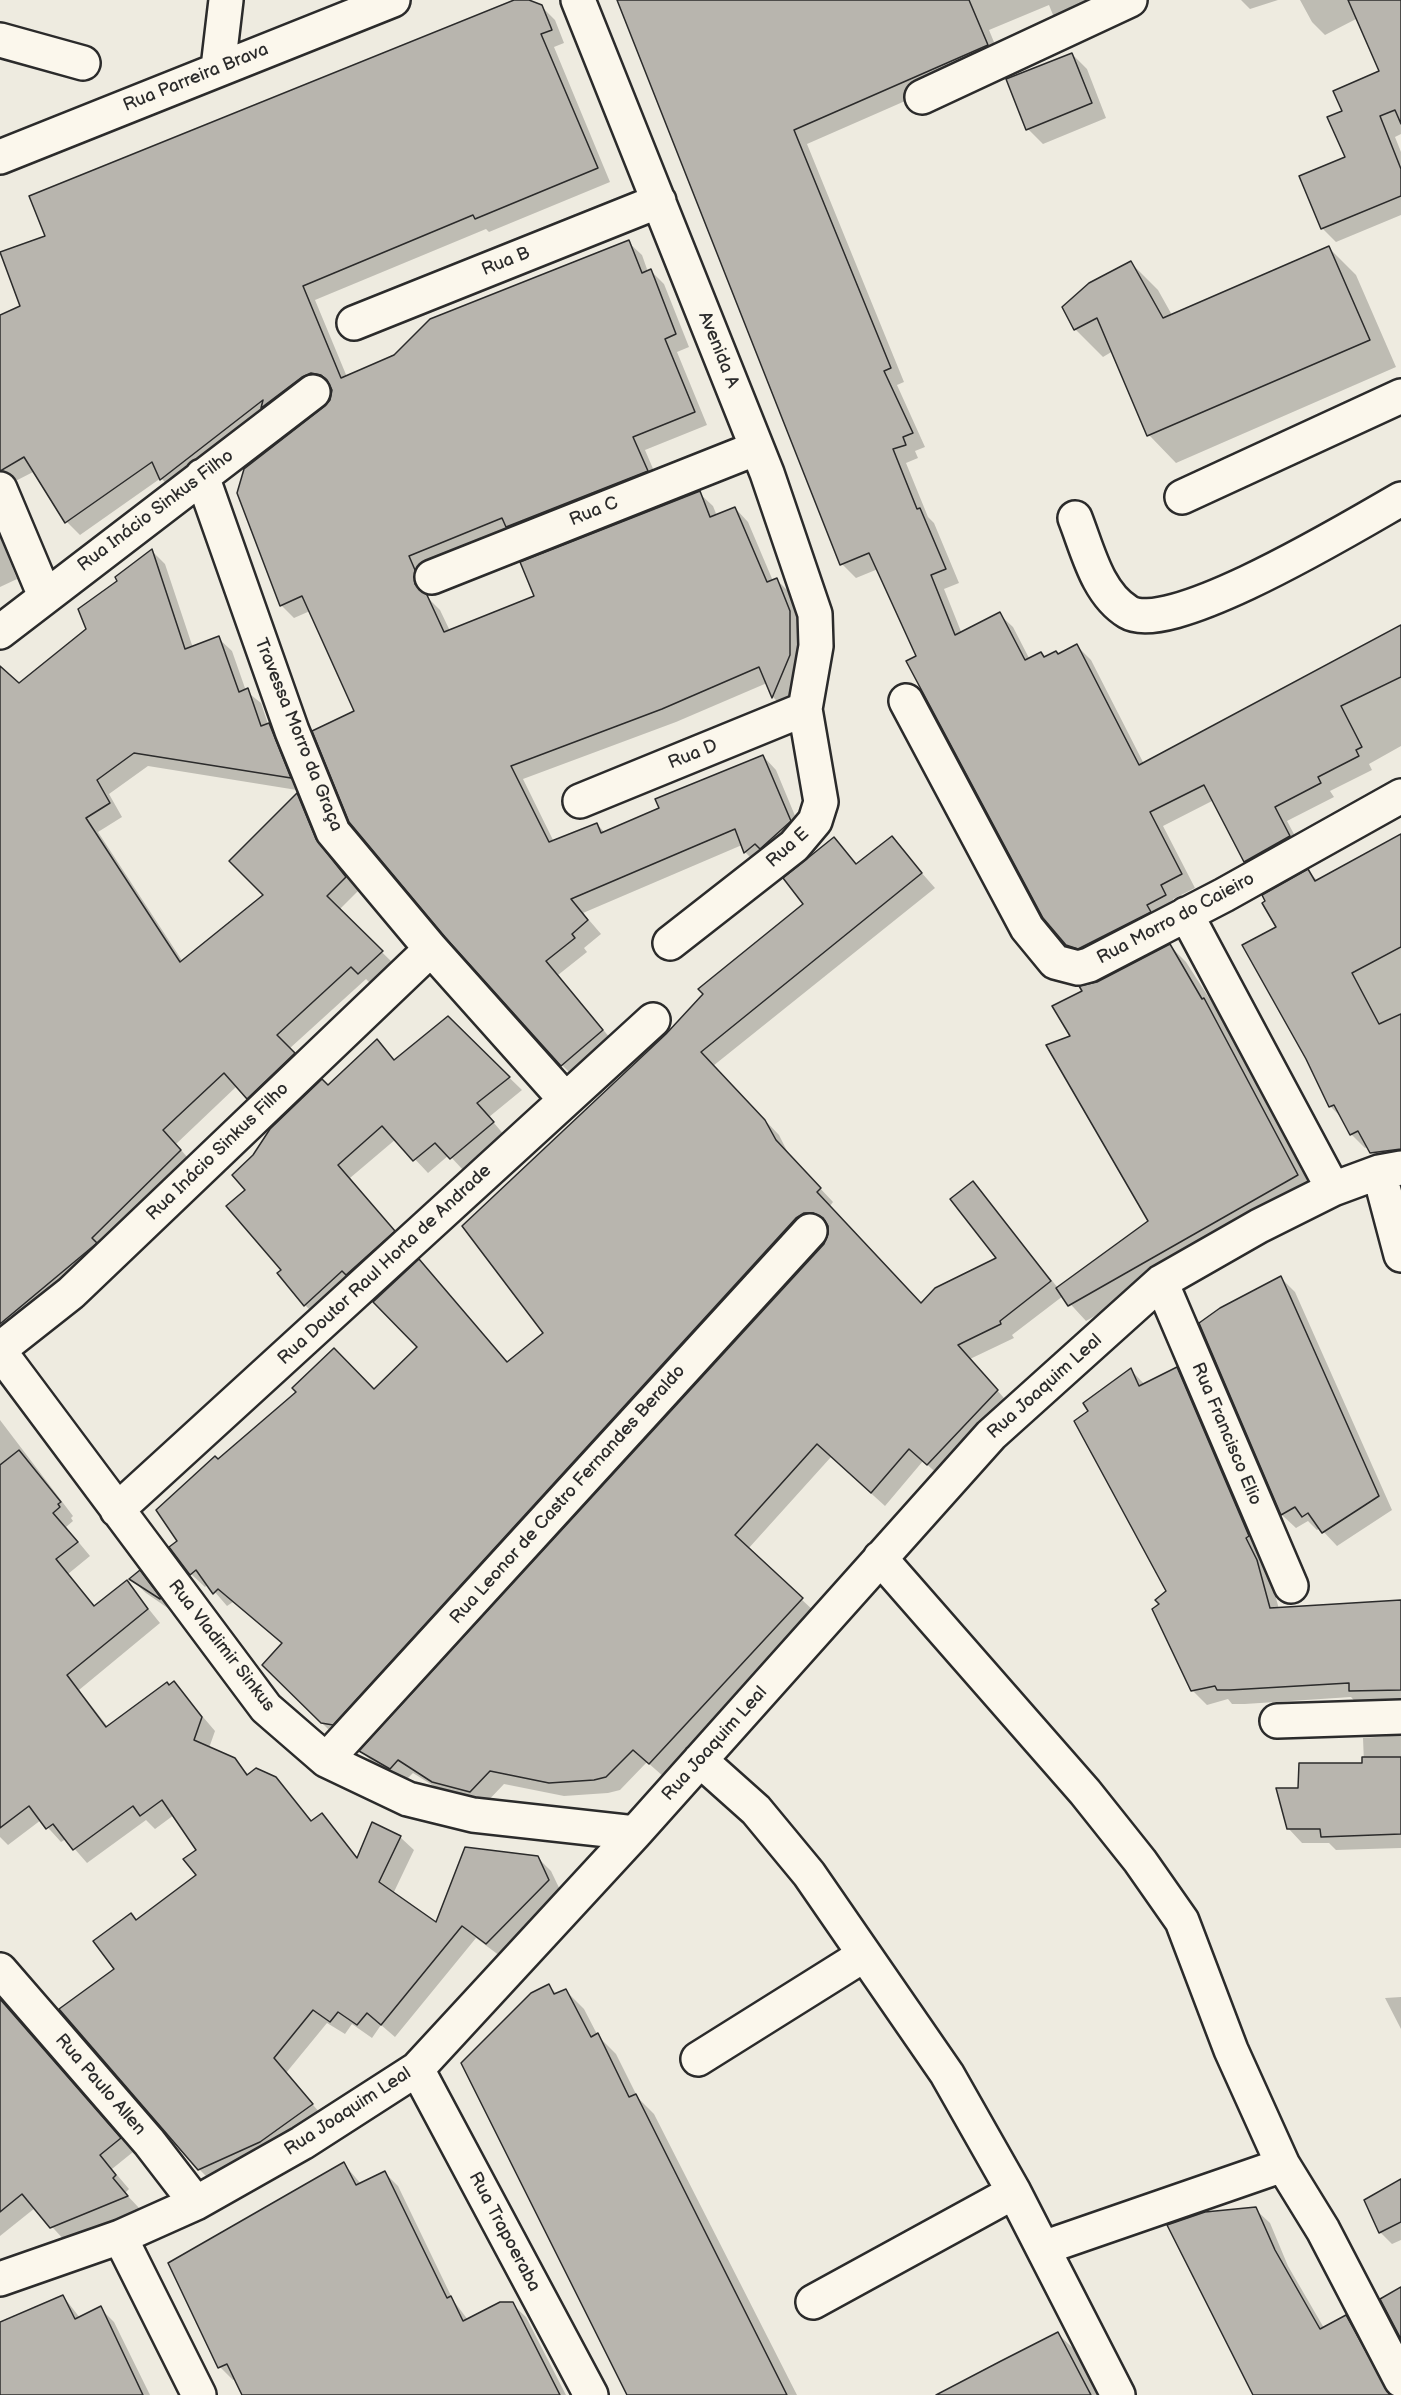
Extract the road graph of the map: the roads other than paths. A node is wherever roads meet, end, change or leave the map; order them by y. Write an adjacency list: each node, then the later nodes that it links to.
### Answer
1 (226, 0): 7 (street)
2 (393, 0): 7 (street, Rua Parreira Brava)
3 (578, 0): 10 (street, Avenida A)
4 (1130, 0): 8 (street)
5 (0, 40): 6 (street)
6 (83, 63)
7 (218, 68): 9 (street, Rua Parreira Brava)
8 (922, 97)
9 (0, 157)
10 (659, 201): 11 (street, Rua B); 14 (street, Avenida A)
11 (354, 323)
12 (313, 392): 15 (street, Rua Inácio Sinkus Filho)
13 (1401, 396): 17 (street)
14 (757, 448): 20 (street, Rua C); 24 (street, Avenida A)
15 (202, 476): 21 (street, Rua Inácio Sinkus Filho); 29 (street, Travessa Morro da Graça)
16 (0, 489): 21 (street)
17 (1182, 497)
18 (1401, 499): 19 (street)
19 (1075, 518)
20 (432, 577)
21 (45, 596): 22 (street, Rua Inácio Sinkus Filho)
22 (0, 632)
23 (906, 701): 27 (street, Rua Morro do Caieiro)
24 (805, 709): 26 (street, Rua D); 28 (street, Rua E)
25 (1401, 796): 27 (street, Rua Morro do Caieiro)
26 (580, 801)
27 (1186, 914): 33 (street)
28 (670, 943)
29 (431, 949): 31 (street, Travessa Morro da Graça); 37 (street, Rua Inácio Sinkus Filho)
30 (653, 1020): 31 (street, Rua Doutor Raul Horta de Andrade)
31 (565, 1099): 38 (street, Rua Doutor Raul Horta de Andrade)
32 (1390, 1170): 33 (street, Rua Joaquim Leal); 35 (street)
33 (1333, 1189): 36 (street, Rua Joaquim Leal)
34 (810, 1231): 43 (street, Rua Leonor de Castro Fernandes Beraldo)
35 (1401, 1256)
36 (1161, 1282): 39 (street, Rua Joaquim Leal); 40 (street, Rua Francisco Elio)
37 (0, 1351): 38 (street, Rua Vladimir Sinkus)
38 (117, 1510): 43 (street, Rua Vladimir Sinkus)
39 (880, 1558): 44 (street, Rua Joaquim Leal); 50 (street)
40 (1291, 1586)
41 (1401, 1717): 42 (street)
42 (1276, 1721)
43 (326, 1760): 45 (street, Rua Vladimir Sinkus)
44 (700, 1760): 45 (street, Rua Joaquim Leal); 46 (street)
45 (635, 1833): 49 (street, Rua Joaquim Leal)
46 (864, 1955): 48 (street); 51 (street)
47 (0, 1970): 52 (street, Rua Paulo Allen)
48 (698, 2059)
49 (417, 2069): 52 (street, Rua Joaquim Leal); 59 (street, Rua Trapoeraba)
50 (1283, 2165): 54 (street); 57 (street)
51 (1014, 2192): 54 (street); 56 (street)
52 (196, 2203): 53 (street, Rua Joaquim Leal)
53 (120, 2237): 55 (street, Rua Joaquim Leal); 58 (street)
54 (1043, 2248): 60 (street)
55 (0, 2279)
56 (813, 2302)
57 (1401, 2380)
58 (199, 2395)
59 (591, 2395)
60 (1118, 2395)

